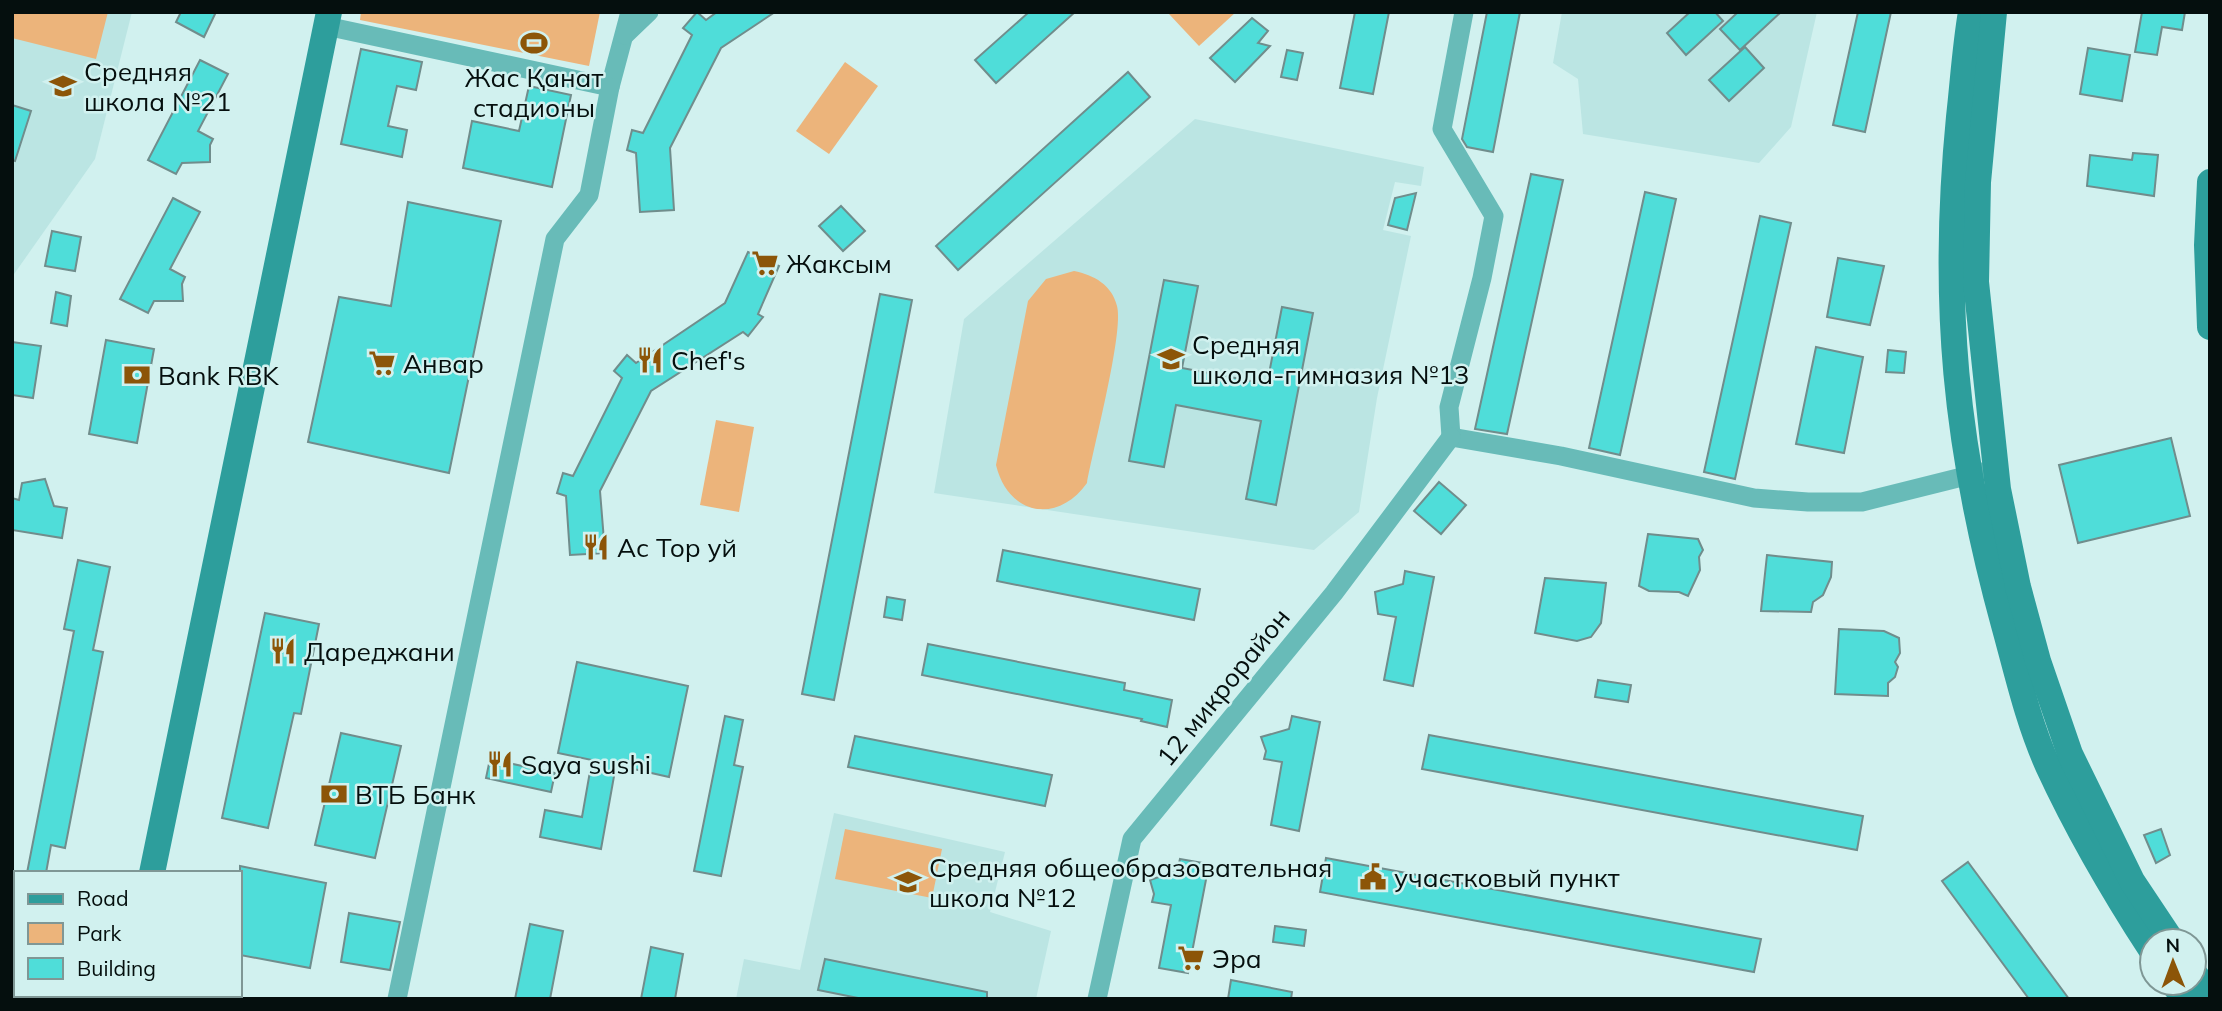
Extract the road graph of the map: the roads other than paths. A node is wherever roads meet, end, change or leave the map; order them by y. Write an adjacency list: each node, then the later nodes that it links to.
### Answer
1 (630, 12): 7 (street)
2 (649, 12): 7 (street)
3 (1464, 12): 11 (street)
4 (1971, 12): 13 (main road)
5 (1994, 12): 12 (main road)
6 (328, 19): 8 (street); 14 (main road)
7 (625, 35): 8 (street)
8 (610, 87): 17 (street)
9 (2210, 182): 10 (main road)
10 (2210, 327)
11 (1451, 437): 13 (street); 18 (street, 12 микрорайон)
12 (1996, 469): 13 (street); 15 (main road)
13 (1969, 474): 16 (main road)
14 (152, 871)
15 (2163, 927)
16 (2138, 929)
17 (397, 999)
18 (1097, 999)

